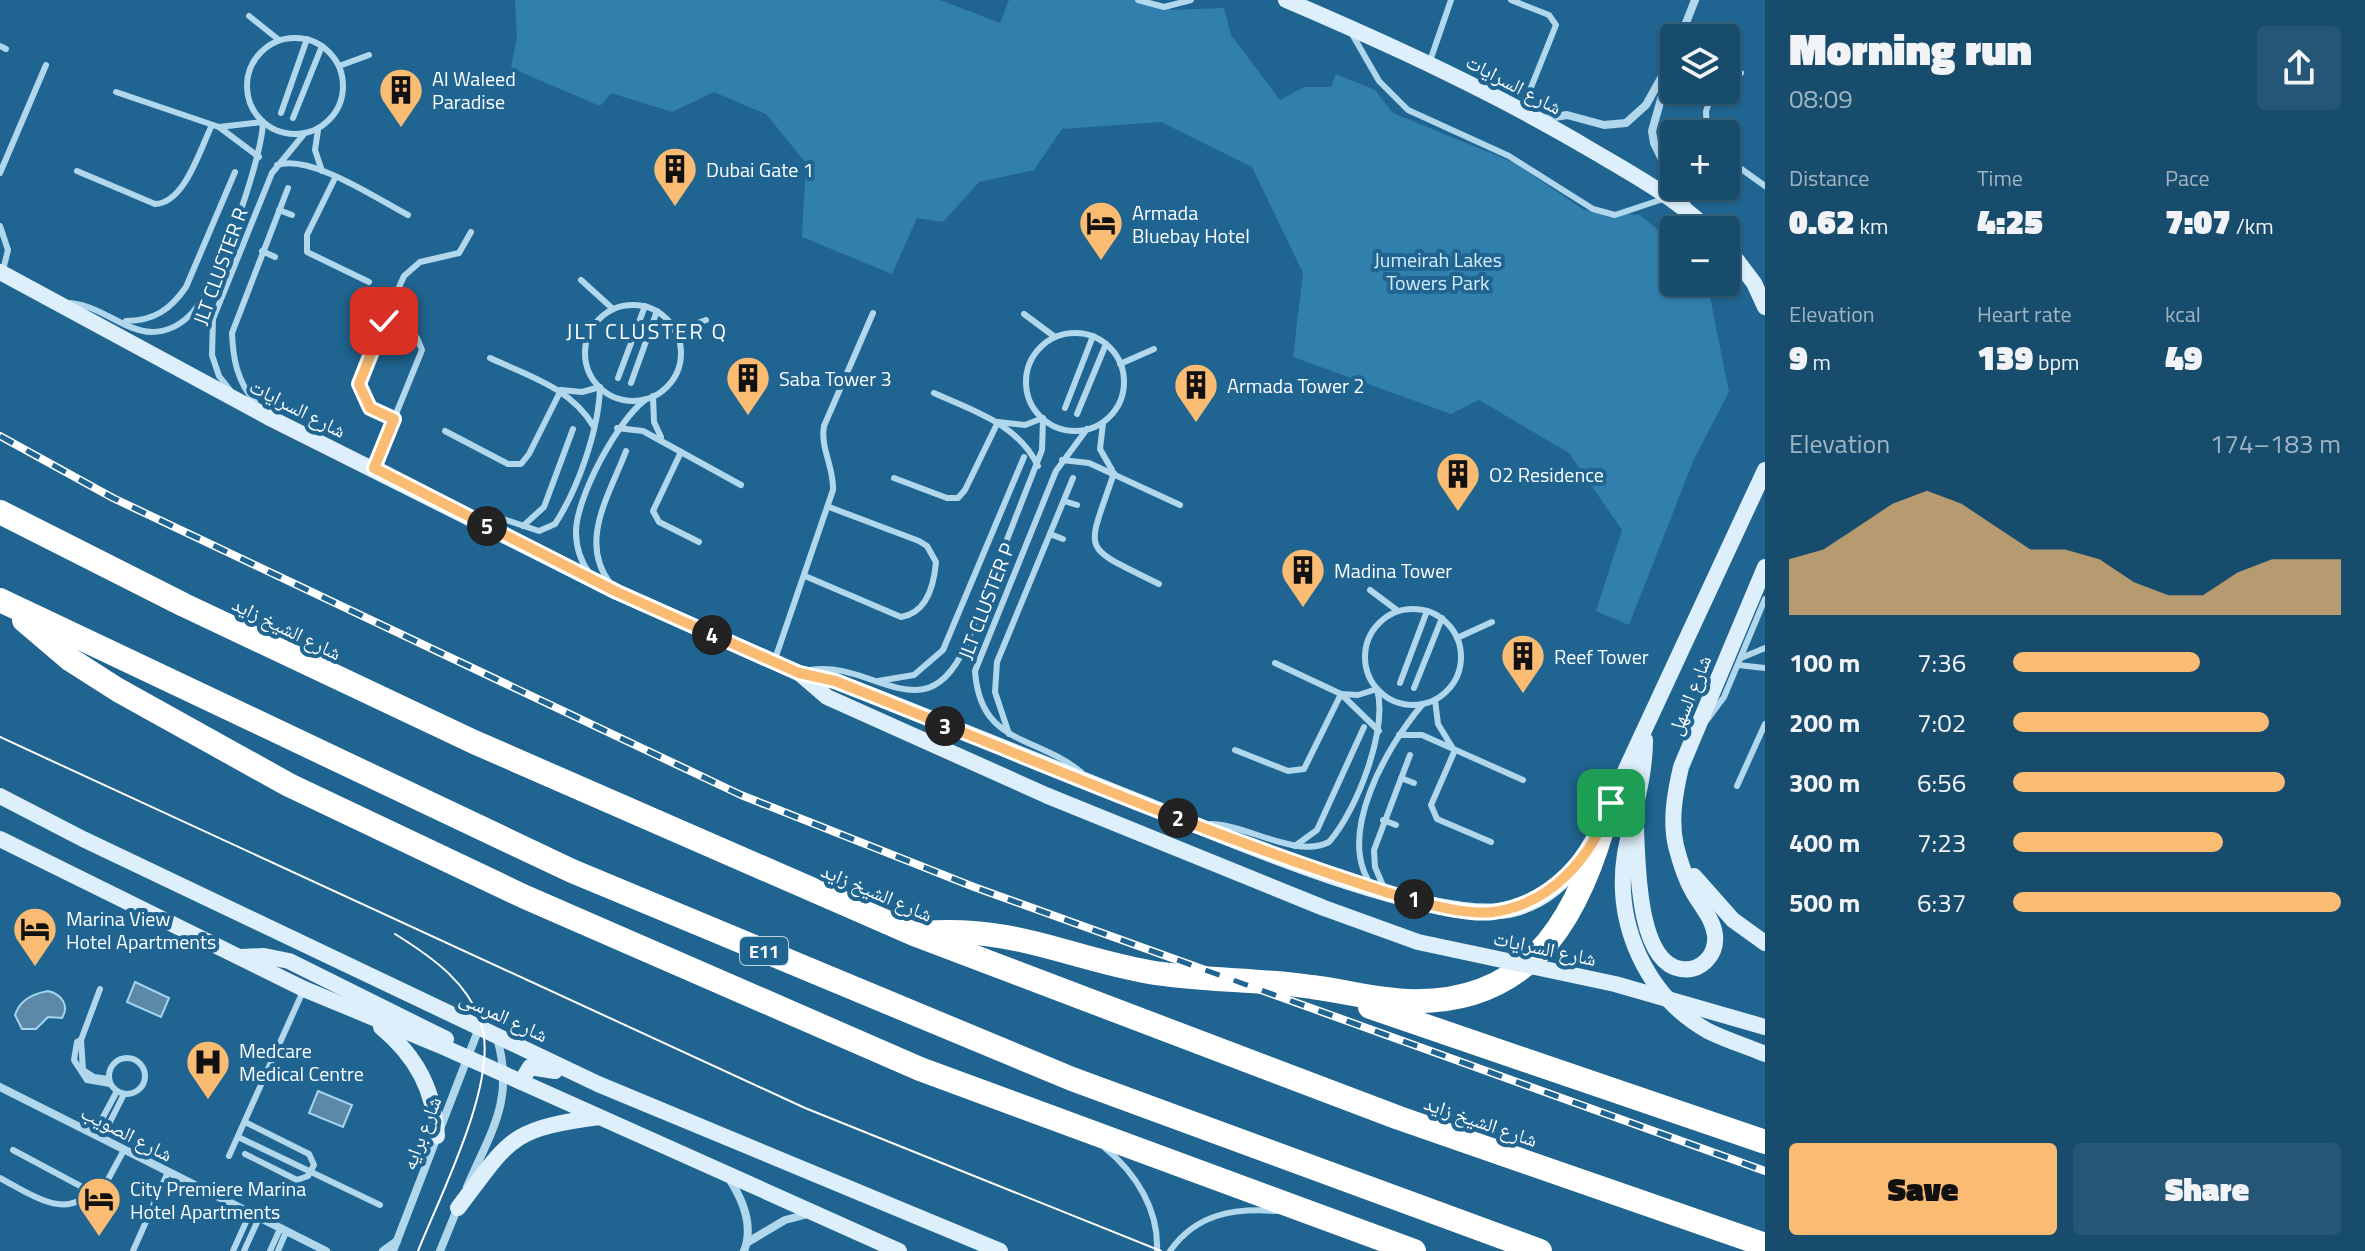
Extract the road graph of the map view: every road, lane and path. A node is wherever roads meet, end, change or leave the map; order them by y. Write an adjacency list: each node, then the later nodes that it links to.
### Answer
1 (1138, 0): 2 (lane)
2 (1191, 0)
3 (1286, 0): 9 (main road, شارع السرايات)
4 (1451, 0): 14 (lane)
5 (1511, 0): 20 (lane)
6 (1695, 0): 8 (street)
7 (249, 16): 11 (lane)
8 (1686, 24)
9 (1349, 27): 14 (main road, شارع السرايات); 42 (lane)
10 (307, 39): 11 (lane); 12 (lane); 21 (lane)
11 (279, 40): 24 (lane)
12 (322, 46): 16 (lane); 22 (lane)
13 (369, 55): 16 (lane)
14 (1430, 62): 20 (main road, شارع السرايات)
15 (46, 65): 35 (lane)
16 (339, 66): 26 (lane)
17 (1660, 79): 23 (street)
18 (116, 92): 25 (lane)
19 (1660, 101): 29 (street)
20 (1522, 110): 23 (main road, شارع السرايات)
21 (281, 113)
22 (293, 118)
23 (1540, 119): 37 (main road, شارع السرايات)
24 (263, 122): 25 (lane); 27 (lane); 28 (lane, JLT CLUSTER R)
25 (216, 126): 28 (lane); 32 (lane)
26 (318, 130): 27 (lane); 33 (lane)
27 (304, 134): 30 (lane, JLT CLUSTER R)
28 (259, 157): 64 (lane, JLT CLUSTER R)
29 (1660, 158)
30 (277, 165): 33 (lane); 79 (lane, JLT CLUSTER R)
31 (1740, 168): 39 (lane)
32 (77, 171)
33 (322, 171): 36 (lane)
34 (235, 172): 40 (lane)
35 (0, 173)
36 (335, 178): 46 (lane); 55 (lane)
37 (1660, 182)
38 (220, 184): 40 (lane)
39 (1765, 186)
40 (228, 188): 64 (lane)
41 (288, 188): 44 (lane)
42 (1660, 195)
43 (1682, 200): 47 (main road, شارع السرايات)
44 (279, 210): 45 (lane); 50 (lane)
45 (292, 215)
46 (408, 215)
47 (1696, 216)
48 (0, 226): 53 (lane)
49 (471, 232): 65 (lane)
50 (262, 251): 51 (lane); 82 (lane)
51 (275, 257)
52 (1740, 264): 58 (main road)
53 (1, 273): 56 (main road, شارع السرايات)
54 (581, 280): 59 (lane)
55 (369, 282)
56 (56, 303): 64 (lane, JLT CLUSTER R); 79 (main road, شارع السرايات)
57 (645, 306): 59 (lane); 60 (lane); 73 (lane)
58 (1765, 307)
59 (613, 309): 75 (lane)
60 (657, 311): 66 (lane); 74 (lane)
61 (873, 313): 113 (lane)
62 (1024, 314): 68 (lane)
63 (706, 320): 66 (lane)
64 (122, 321)
65 (384, 321): 84 (lane); 84 (lane)
66 (675, 331): 78 (lane)
67 (1093, 336): 68 (lane); 69 (lane); 80 (lane)
68 (1055, 337): 83 (lane, JLT CLUSTER P)
69 (1106, 344): 72 (lane); 81 (lane)
70 (1154, 349): 72 (lane)
71 (490, 358): 76 (lane)
72 (1120, 364): 86 (lane)
73 (618, 378)
74 (631, 383)
75 (600, 387): 76 (lane); 78 (lane); 87 (lane)
76 (561, 390): 87 (lane); 91 (lane)
77 (934, 393): 85 (lane)
78 (650, 398): 88 (lane); 92 (lane)
79 (251, 408): 82 (main road, شارع السرايات)
80 (1065, 408)
81 (1077, 414)
82 (268, 417): 100 (main road, شارع السرايات)
83 (1043, 418): 85 (lane); 90 (lane); 99 (lane, JLT CLUSTER P)
84 (394, 419): 100 (lane)
85 (998, 422): 99 (lane); 105 (lane)
86 (1103, 423): 90 (lane); 103 (lane)
87 (594, 428): 118 (lane)
88 (617, 428): 92 (lane); 124 (lane)
89 (573, 429): 97 (lane)
90 (1087, 429): 98 (lane, JLT CLUSTER P)
91 (445, 431)
92 (666, 444): 94 (lane)
93 (626, 451): 102 (lane)
94 (681, 452): 107 (lane); 121 (lane)
95 (553, 455): 97 (lane)
96 (1024, 457): 142 (lane)
97 (562, 458): 109 (lane)
98 (1062, 460): 103 (lane); 153 (lane, JLT CLUSTER P)
99 (1038, 466): 142 (lane, JLT CLUSTER P)
100 (374, 468): 117 (main road, شارع السرايات)
101 (1765, 470): 154 (main road, شارع السرايات)
102 (618, 472): 104 (lane); 114 (lane)
103 (1114, 473): 112 (lane); 125 (lane)
104 (628, 476)
105 (894, 478)
106 (1073, 478): 110 (lane)
107 (741, 485)
108 (539, 489): 109 (lane)
109 (550, 492): 118 (lane)
110 (1064, 501): 111 (lane); 119 (lane)
111 (1077, 505)
112 (1180, 505)
113 (829, 507): 123 (lane); 123 (lane)
114 (604, 508): 116 (lane); 127 (lane)
115 (0, 512): 179 (highway, شارع الشيخ زايد)
116 (614, 512)
117 (464, 514): 118 (lane); 124 (main road, شارع السرايات)
118 (523, 526)
119 (1050, 534): 120 (lane); 153 (lane)
120 (1063, 539)
121 (699, 542)
122 (1765, 567): 152 (main road, شارع السهل)
123 (805, 576): 138 (lane)
124 (597, 583): 127 (main road, شارع السرايات)
125 (1159, 584)
126 (1370, 590): 130 (lane)
127 (617, 592): 138 (main road, شارع السرايات)
128 (1764, 601): 133 (lane); 137 (lane)
129 (4, 602): 197 (highway); 235 (highway, E11)
130 (1398, 611): 131 (lane); 145 (lane)
131 (1427, 611): 132 (lane); 143 (lane)
132 (1442, 618): 135 (lane); 144 (lane)
133 (1765, 618)
134 (1492, 622): 135 (lane)
135 (1457, 638): 147 (lane)
136 (1765, 648): 137 (lane)
137 (1740, 661): 140 (lane); 152 (lane)
138 (774, 662): 141 (main road, شارع السرايات)
139 (1275, 663): 146 (lane)
140 (1765, 668)
141 (799, 673): 142 (lane, JLT CLUSTER P); 164 (main road, شارع السرايات); 186 (main road, شارع السرايات, bridge)
142 (874, 681)
143 (1400, 683)
144 (1414, 688)
145 (1377, 689): 146 (lane); 148 (lane); 151 (lane)
146 (1341, 694): 151 (lane); 156 (lane)
147 (1435, 700): 148 (lane); 157 (lane)
148 (1422, 704): 155 (lane)
149 (1765, 724): 165 (lane)
150 (1364, 727): 160 (lane)
151 (1379, 731): 177 (lane)
152 (1696, 731): 176 (main road, شارع السهل)
153 (1009, 734): 164 (lane, JLT CLUSTER P)
154 (1645, 734): 169 (main road, شارع السرايات); 173 (main road, شارع السرايات)
155 (1399, 735): 157 (lane); 178 (lane)
156 (1235, 750)
157 (1455, 750): 162 (lane); 175 (lane)
158 (1343, 752): 160 (lane)
159 (1410, 755): 161 (lane)
160 (1352, 756): 167 (lane)
161 (1401, 778): 163 (lane); 170 (lane)
162 (1523, 780)
163 (1414, 783)
164 (1095, 785): 171 (main road, شارع السرايات)
165 (1737, 786)
166 (1326, 790): 167 (lane)
167 (1334, 795): 177 (lane)
168 (0, 796): 187 (main road, شارع المرسى)
169 (1635, 808): 176 (main road); 188 (main road, شارع السرايات)
170 (1383, 820): 172 (lane); 178 (lane)
171 (1195, 824): 177 (lane); 178 (main road, شارع السرايات)
172 (1396, 825)
173 (1603, 827): 178 (main road, شارع السرايات); 182 (highway)
174 (0, 839): 181 (main road)
175 (1491, 842)
176 (1676, 844): 180 (main road)
177 (1294, 846)
178 (1380, 890)
179 (914, 934): 182 (highway); 219 (highway, شارع الشيخ زايد)
180 (1765, 943)
181 (239, 958): 184 (main road); 189 (main road)
182 (1311, 987): 201 (highway)
183 (100, 989): 191 (lane)
184 (304, 989): 185 (main road); 196 (lane)
185 (371, 1018): 189 (main road); 199 (main road)
186 (1765, 1027)
187 (487, 1030): 189 (main road); 190 (street); 192 (main road, شارع المرسى)
188 (1765, 1054)
189 (468, 1055): 190 (main road); 199 (street, شارع برايه)
190 (513, 1078): 192 (main road); 195 (main road); 212 (street)
191 (110, 1081): 194 (lane); 194 (lane)
192 (598, 1084): 231 (main road, شارع المرسى)
193 (0, 1087): 198 (street, شارع الصويب)
194 (120, 1092): 198 (lane)
195 (599, 1117): 208 (main road); 212 (main road)
196 (245, 1122): 200 (lane); 206 (lane)
197 (1077, 1127): 215 (highway); 232 (lane)
198 (98, 1136): 203 (street, شارع الصويب)
199 (437, 1136): 218 (street, شارع برايه)
200 (238, 1137): 205 (lane); 206 (lane)
201 (1765, 1142)
202 (13, 1150): 210 (lane)
203 (124, 1150): 207 (street, شارع الصويب); 210 (lane)
204 (245, 1154): 206 (lane)
205 (229, 1156)
206 (311, 1171): 211 (lane)
207 (168, 1172): 213 (street, شارع الصويب); 222 (lane)
208 (727, 1175): 214 (main road); 220 (street)
209 (0, 1178): 210 (lane)
210 (90, 1192)
211 (380, 1205)
212 (458, 1208): 230 (street)
213 (250, 1213): 216 (street, شارع الصويب); 223 (lane)
214 (814, 1213): 220 (street); 221 (main road)
215 (1307, 1213): 233 (lane); 234 (highway)
216 (259, 1218): 217 (street, شارع الصويب); 224 (lane)
217 (283, 1230): 225 (lane); 226 (lane); 227 (street, شارع الصويب)
218 (397, 1241): 228 (street); 229 (street, شارع برايه)
219 (1765, 1245)
220 (746, 1247)
221 (894, 1250)
222 (133, 1251)
223 (233, 1251)
224 (244, 1251)
225 (270, 1251)
226 (278, 1251)
227 (326, 1251)
228 (383, 1251)
229 (393, 1251)
230 (440, 1251)
231 (1000, 1251)
232 (1157, 1251)
233 (1170, 1251)
234 (1414, 1251)
235 (1540, 1251)

